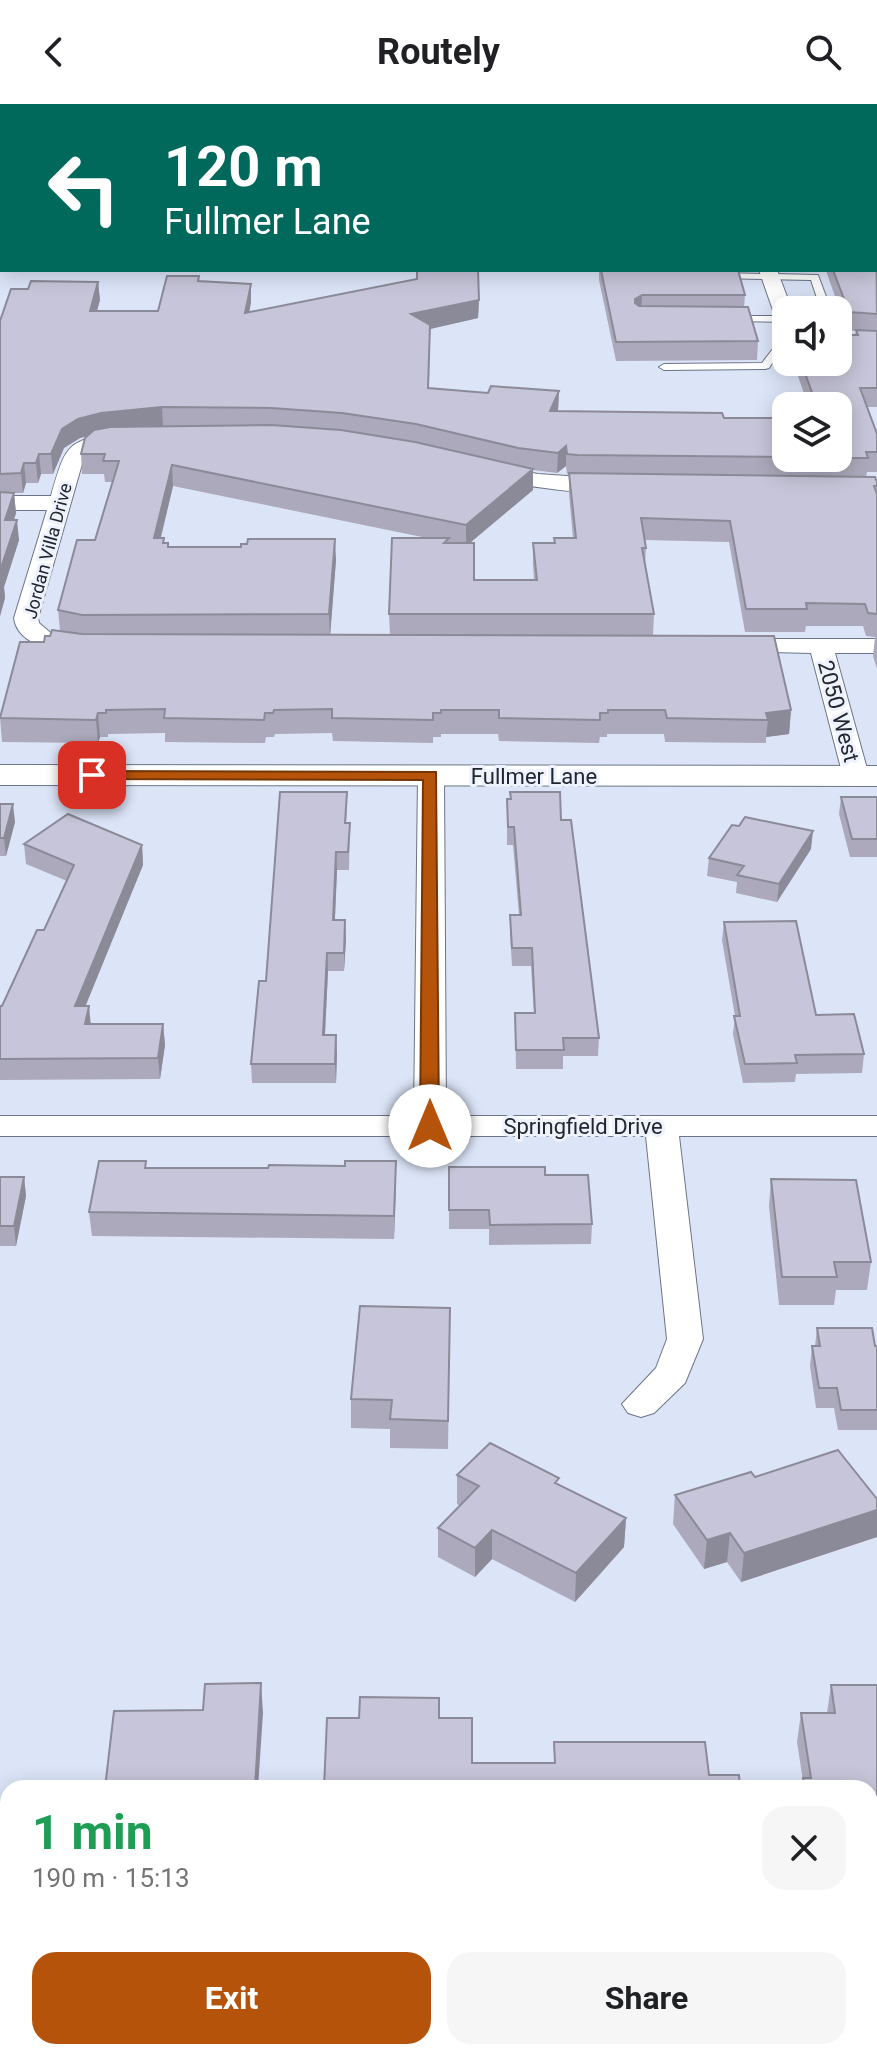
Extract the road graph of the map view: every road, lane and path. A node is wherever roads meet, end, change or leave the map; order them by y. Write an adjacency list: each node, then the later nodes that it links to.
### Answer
1 (769, 273): 2 (lane); 3 (street); 4 (lane)
2 (708, 276)
3 (778, 296)
4 (821, 296)
5 (714, 319): 6 (lane)
6 (772, 319)
7 (772, 356): 8 (lane)
8 (664, 367)
9 (141, 436): 13 (street, Jordan Villa Drive)
10 (463, 465): 11 (street)
11 (636, 486)
12 (0, 503): 13 (street)
13 (60, 503): 17 (street, Jordan Villa Drive)
14 (703, 646): 15 (street)
15 (821, 646): 16 (street); 20 (street, 2050 West)
16 (877, 646)
17 (111, 647)
18 (0, 775): 19 (street, Fullmer Lane)
19 (431, 776): 20 (street, Fullmer Lane); 22 (street)
20 (867, 776)
21 (0, 1126): 22 (street, Springfield Drive)
22 (430, 1126): 23 (street, Springfield Drive)
23 (661, 1126): 24 (street, Springfield Drive); 25 (street)
24 (877, 1126)
25 (641, 1404)

